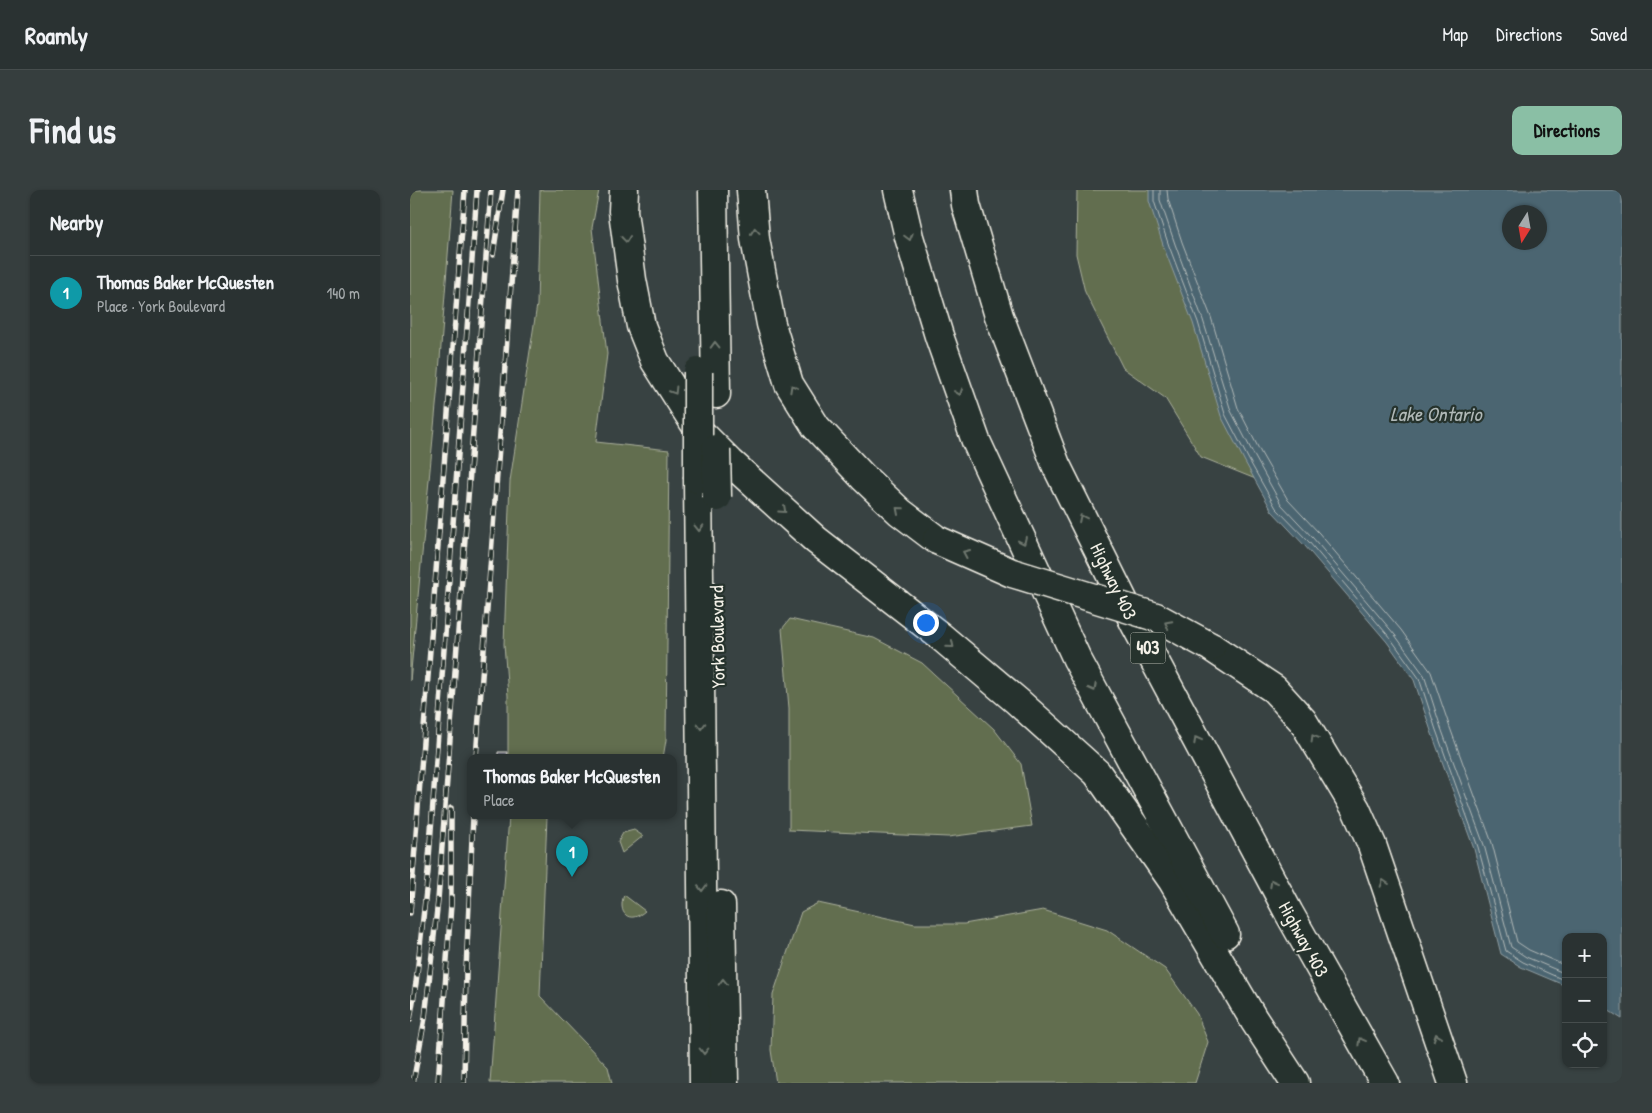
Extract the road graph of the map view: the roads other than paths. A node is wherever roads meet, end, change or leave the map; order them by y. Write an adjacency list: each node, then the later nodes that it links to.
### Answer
1 (624, 190): 10 (main road, one-way to 10)
2 (695, 190): 7 (main road, York Boulevard, bridge)
3 (713, 190): 7 (main road, York Boulevard, one-way to 3, bridge)
4 (751, 190): 13 (main road, one-way to 4, bridge)
5 (898, 190): 11 (main road, one-way to 11)
6 (964, 190): 12 (main road, Highway 403 / 403, one-way to 6)
7 (707, 488): 8 (main road, York Boulevard, one-way to 8); 9 (main road, York Boulevard, one-way to 7)
8 (704, 1083)
9 (724, 1083)
10 (1295, 1083)
11 (1307, 1083)
12 (1385, 1083)
13 (1453, 1083)

